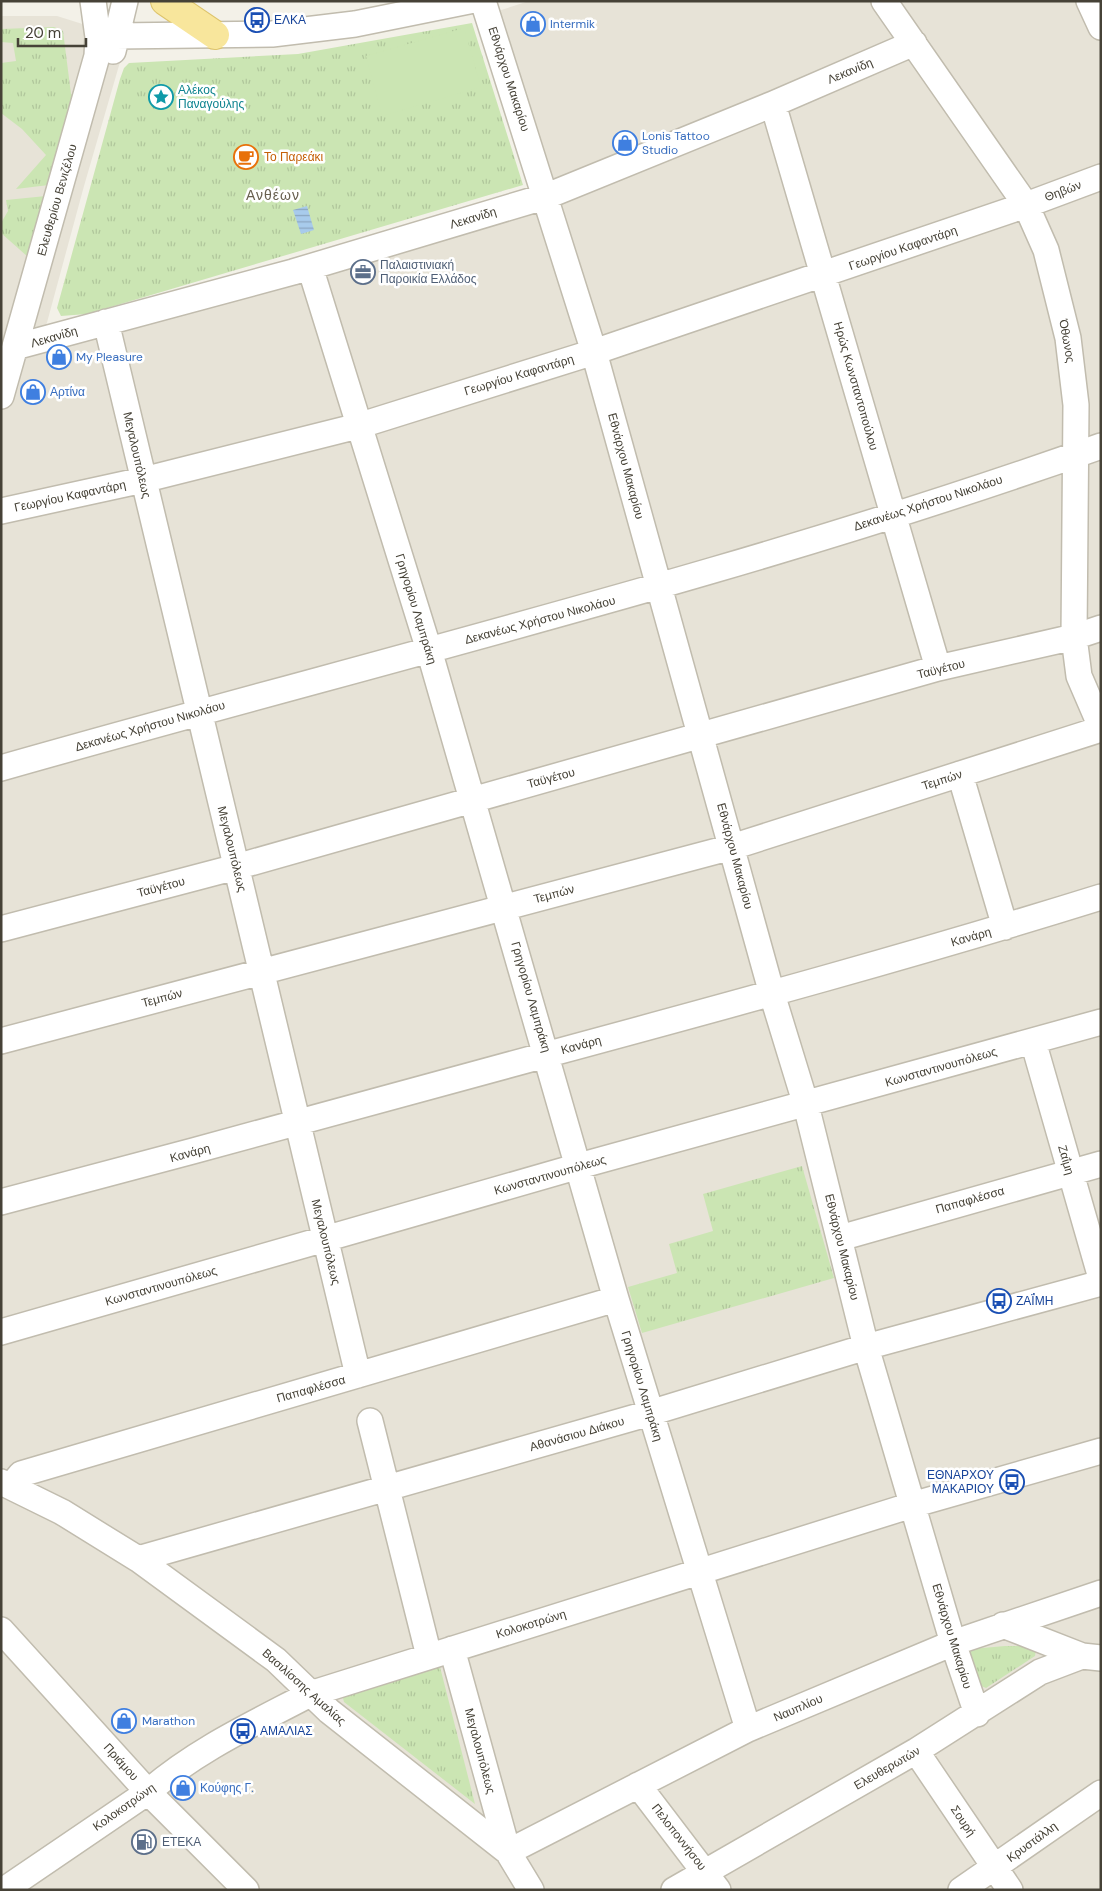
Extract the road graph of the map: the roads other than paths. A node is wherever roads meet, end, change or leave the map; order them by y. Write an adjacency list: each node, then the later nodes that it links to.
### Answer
1 (93, 1): 19 (street, Ελευθερίου Βενιζέλου)
2 (125, 1): 10 (street, Ελευθερίου Βενιζέλου)
3 (164, 1): 9 (main road)
4 (469, 1): 9 (street)
5 (484, 1): 14 (street, Εθνάρχου Μακαρίου)
6 (1089, 1): 8 (street)
7 (890, 3): 11 (street, Όθωνος)
8 (1100, 25)
9 (215, 35): 10 (street)
10 (116, 36): 19 (street, Ελευθερίου Βενιζέλου)
11 (914, 43): 12 (street, Λεκανίδη); 15 (street, Όθωνος)
12 (773, 104): 14 (street, Λεκανίδη); 17 (street, Ηρώς Κωνσταντοπούλου)
13 (1101, 177): 15 (street, Θηβών)
14 (547, 196): 16 (street, Λεκανίδη); 20 (street, Εθνάρχου Μακαρίου)
15 (1026, 206): 17 (street, Γεωργίου Καφαντάρη); 24 (street, Όθωνος)
16 (310, 267): 18 (street, Λεκανίδη); 22 (street, Γρηγορίου Λαμπράκη)
17 (823, 275): 20 (street, Γεωργίου Καφαντάρη); 27 (street, Ηρώς Κωνσταντοπούλου)
18 (106, 322): 19 (street, Λεκανίδη); 25 (street, Μεγαλουπόλεως)
19 (25, 345): 21 (street, Ελευθερίου Βενιζέλου)
20 (594, 352): 22 (street, Γεωργίου Καφαντάρη); 28 (street, Εθνάρχου Μακαρίου)
21 (1, 396)
22 (358, 426): 25 (street, Γεωργίου Καφαντάρη); 31 (street, Γρηγορίου Λαμπράκη)
23 (1101, 446): 24 (street, Δεκανέως Χρήστου Νικολάου)
24 (1075, 455): 27 (street, Δεκανέως Χρήστου Νικολάου); 30 (street, Όθωνος)
25 (143, 480): 26 (street, Γεωργίου Καφαντάρη); 33 (street, Μεγαλουπόλεως)
26 (1, 511)
27 (893, 516): 28 (street, Δεκανέως Χρήστου Νικολάου); 32 (street, Ηρώς Κωνσταντοπούλου)
28 (659, 587): 31 (street, Δεκανέως Χρήστου Νικολάου); 35 (street, Εθνάρχου Μακαρίου)
29 (1101, 628): 30 (street, Ταϋγέτου)
30 (1074, 637): 32 (street, Ταϋγέτου); 34 (street, Όθωνος)
31 (429, 650): 33 (street, Δεκανέως Χρήστου Νικολάου); 38 (street, Γρηγορίου Λαμπράκη)
32 (938, 668): 35 (street, Ταϋγέτου)
33 (198, 712): 36 (street, Δεκανέως Χρήστου Νικολάου); 40 (street, Μεγαλουπόλεως)
34 (1101, 728): 37 (street, Τεμπών)
35 (702, 736): 38 (street, Ταϋγέτου); 39 (street, Εθνάρχου Μακαρίου)
36 (1, 768)
37 (960, 774): 39 (street, Τεμπών); 43 (street)
38 (473, 799): 40 (street, Ταϋγέτου); 42 (street, Γρηγορίου Λαμπράκη)
39 (732, 847): 42 (street, Τεμπών); 46 (street, Εθνάρχου Μακαρίου)
40 (236, 867): 44 (street, Ταϋγέτου); 45 (street, Μεγαλουπόλεως)
41 (1101, 897): 43 (street, Κανάρη)
42 (504, 907): 45 (street, Τεμπών); 50 (street, Γρηγορίου Λαμπράκη)
43 (1005, 927): 46 (street, Κανάρη)
44 (1, 929)
45 (261, 972): 48 (street, Τεμπών); 52 (street, Μεγαλουπόλεως)
46 (772, 994): 50 (street, Κανάρη); 51 (street, Εθνάρχου Μακαρίου)
47 (1101, 1022): 49 (street, Κωνσταντινουπόλεως)
48 (1, 1041)
49 (1033, 1041): 51 (street, Κωνσταντινουπόλεως); 55 (street, Ζαΐμη)
50 (547, 1055): 52 (street, Κανάρη); 54 (street, Γρηγορίου Λαμπράκη)
51 (806, 1104): 54 (street, Κωνσταντινουπόλεως); 57 (street, Εθνάρχου Μακαρίου)
52 (297, 1125): 56 (street, Κανάρη); 58 (street, Μεγαλουπόλεως)
53 (1101, 1164): 55 (street, Παπαφλέσσα)
54 (579, 1166): 58 (street, Κωνσταντινουπόλεως); 61 (street, Γρηγορίου Λαμπράκη)
55 (1069, 1172): 57 (street, Παπαφλέσσα); 59 (street, Ζαΐμη)
56 (1, 1202)
57 (840, 1238): 63 (street, Εθνάρχου Μακαρίου)
58 (326, 1239): 62 (street, Κωνσταντινουπόλεως); 64 (street, Μεγαλουπόλεως)
59 (1101, 1278)
60 (1101, 1283): 63 (street, Αθανάσιου Διάκου)
61 (616, 1299): 64 (street, Παπαφλέσσα); 65 (street, Γρηγορίου Λαμπράκη)
62 (1, 1332)
63 (866, 1347): 65 (street, Αθανάσιου Διάκου); 70 (street, Εθνάρχου Μακαρίου)
64 (358, 1375): 68 (street, Παπαφλέσσα)
65 (650, 1413): 69 (street, Αθανάσιου Διάκου); 72 (street, Γρηγορίου Λαμπράκη)
66 (370, 1421): 69 (street, Μεγαλουπόλεως)
67 (1101, 1451): 70 (street, Κολοκοτρώνη)
68 (6, 1484): 71 (street, Βασιλίσσης Αμαλίας)
69 (388, 1489): 71 (street, Αθανάσιου Διάκου); 77 (street, Μεγαλουπόλεως)
70 (912, 1505): 72 (street, Κολοκοτρώνη); 76 (street, Εθνάρχου Μακαρίου)
71 (138, 1559): 79 (street, Βασιλίσσης Αμαλίας)
72 (698, 1572): 77 (street, Κολοκοτρώνη); 81 (street, Γρηγορίου Λαμπράκη)
73 (1101, 1593): 74 (street, Ναυπλίου)
74 (1003, 1626): 76 (street, Ναυπλίου); 78 (street)
75 (1, 1630): 84 (street, Πριάμου)
76 (953, 1643): 80 (street, Εθνάρχου Μακαρίου); 81 (street, Ναυπλίου)
77 (441, 1653): 79 (street, Κολοκοτρώνη); 86 (street, Μεγαλουπόλεως)
78 (1091, 1657): 80 (street, Ελευθερωτών)
79 (310, 1694): 84 (street, Κολοκοτρώνη); 86 (street, Βασιλίσσης Αμαλίας)
80 (977, 1714): 82 (street, Ελευθερωτών)
81 (748, 1728): 83 (street, Ναυπλίου)
82 (916, 1751): 87 (street, Σουρή); 88 (street, Ελευθερωτών)
83 (638, 1785): 86 (street, Ναυπλίου); 88 (street, Πελοποννήσου)
84 (148, 1792): 89 (street, Κολοκοτρώνη); 90 (street, Πριάμου)
85 (1101, 1792): 87 (street, Κρυστάλλη)
86 (508, 1852): 91 (street, Βασιλίσσης Αμαλίας)
87 (995, 1868): 93 (street, Κρυστάλλη); 94 (street, Σουρή)
88 (712, 1881): 92 (street, Ελευθερωτών)
89 (4, 1890)
90 (246, 1890)
91 (531, 1890)
92 (674, 1890)
93 (961, 1890)
94 (1010, 1890)

